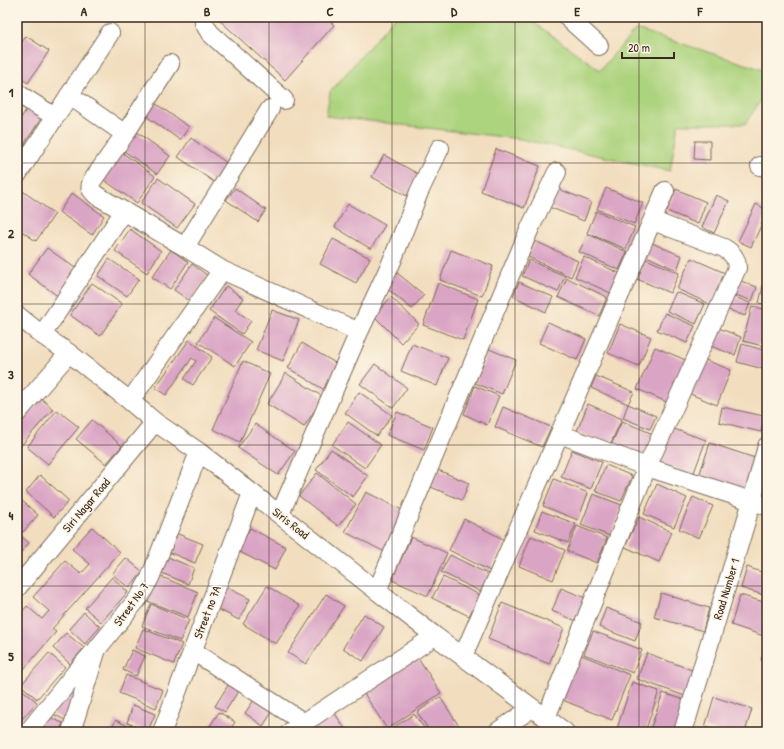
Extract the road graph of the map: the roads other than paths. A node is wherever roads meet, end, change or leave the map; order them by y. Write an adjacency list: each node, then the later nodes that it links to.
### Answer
1 (204, 17): 16 (street)
2 (567, 17): 4 (street)
3 (110, 32): 7 (street)
4 (599, 46)
5 (170, 64): 9 (street)
6 (17, 93): 8 (street)
7 (69, 95): 8 (street); 9 (street)
8 (55, 117): 12 (street)
9 (125, 134): 14 (street)
10 (440, 148): 19 (street)
11 (557, 172): 33 (street)
12 (17, 175)
13 (665, 191): 15 (street)
14 (124, 211): 16 (street); 20 (street)
15 (653, 221): 25 (street); 28 (street)
16 (185, 247): 17 (street)
17 (222, 270): 19 (street); 22 (street)
18 (17, 315): 20 (street, Siris Road)
19 (360, 332): 31 (street)
20 (42, 335): 21 (street, Siris Road)
21 (69, 353): 22 (street, Siris Road); 23 (street)
22 (130, 401): 24 (street, Siris Road)
23 (17, 413)
24 (155, 422): 27 (street, Siris Road); 32 (street, Siri Nagar Road)
25 (560, 434): 28 (street); 37 (street)
26 (767, 446): 30 (street, Road Number 1)
27 (199, 452): 29 (street, Siris Road); 35 (street, Street No 7)
28 (647, 467): 30 (street); 39 (street)
29 (252, 493): 31 (street, Siris Road); 36 (street, Street no 7A)
30 (759, 503): 46 (street, Road Number 1)
31 (280, 514): 33 (street, Siris Road)
32 (17, 588)
33 (377, 591): 34 (street, Siris Road)
34 (435, 636): 37 (street, Siris Road); 40 (street)
35 (97, 649): 41 (street); 42 (street, Street No 7)
36 (193, 652): 40 (street); 43 (street, Street no 7A)
37 (463, 656): 38 (street, Siris Road)
38 (532, 708): 39 (street, Siris Road); 44 (street)
39 (546, 718): 45 (street, Siris Road)
40 (296, 727)
41 (28, 732)
42 (71, 732)
43 (162, 732)
44 (497, 732)
45 (565, 732)
46 (683, 732)

